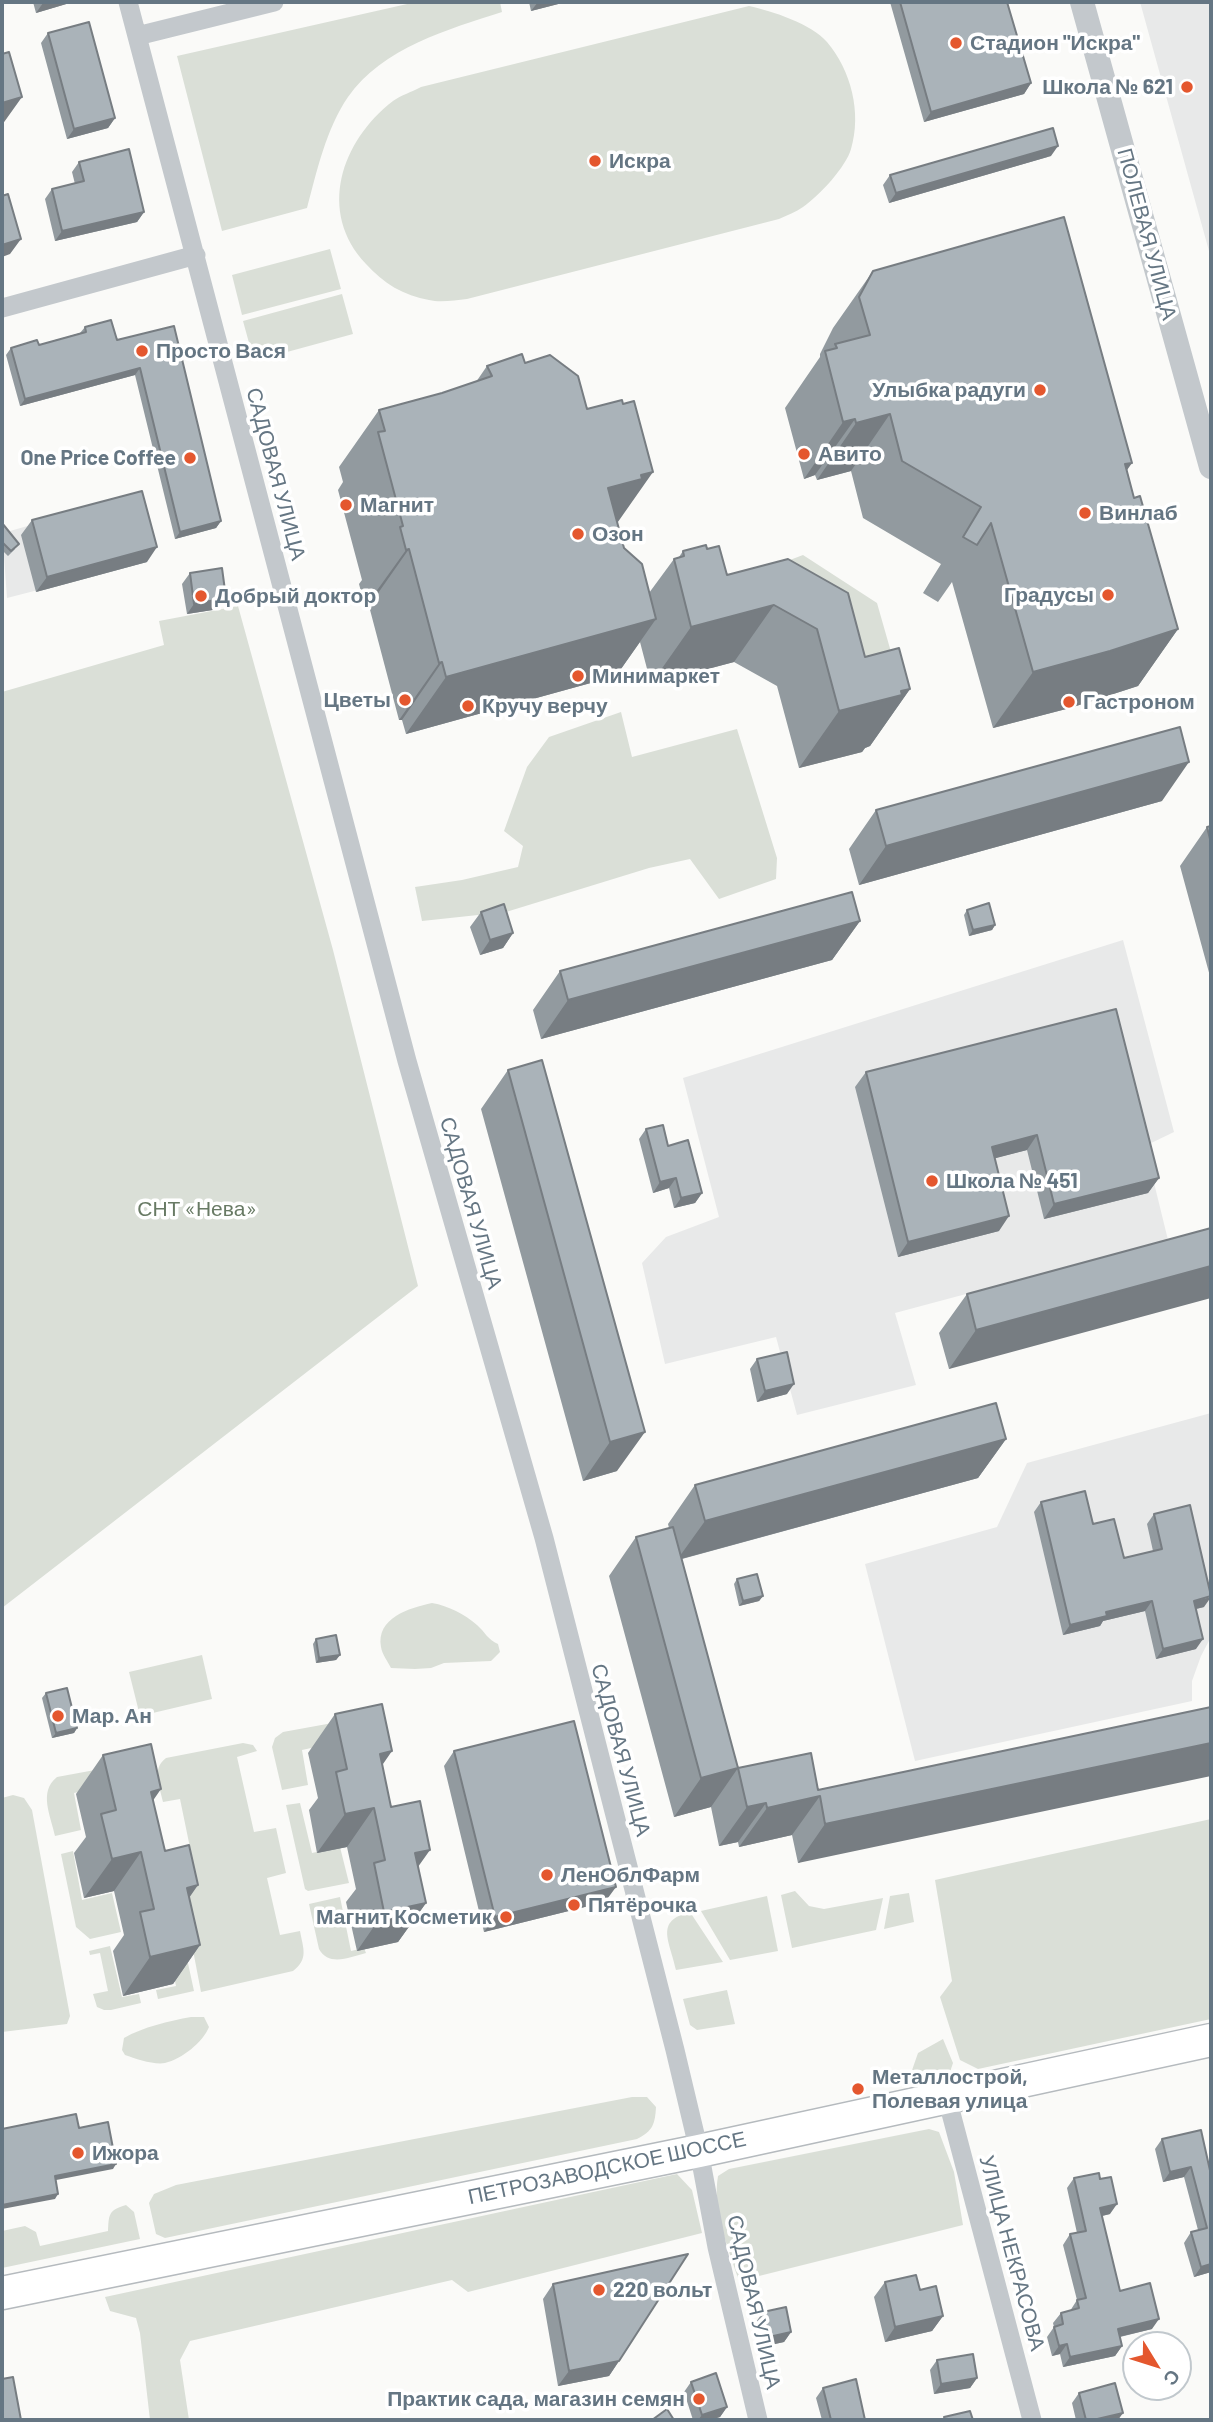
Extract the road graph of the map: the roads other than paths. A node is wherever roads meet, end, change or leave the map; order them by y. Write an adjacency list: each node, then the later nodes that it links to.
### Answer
1 (128, 2): 4 (street, САДОВАЯ УЛИЦА)
2 (274, 2): 4 (street)
3 (1082, 2): 7 (street, ПОЛЕВАЯ УЛИЦА)
4 (137, 36): 5 (street, САДОВАЯ УЛИЦА)
5 (196, 255): 6 (street); 10 (street, САДОВАЯ УЛИЦА)
6 (2, 308)
7 (1211, 467)
8 (1211, 2040): 9 (main road, ПЕТРОЗАВОДСКОЕ ШОССЕ)
9 (947, 2098): 10 (main road, ПЕТРОЗАВОДСКОЕ ШОССЕ); 13 (street, УЛИЦА НЕКРАСОВА)
10 (699, 2151): 11 (main road, ПЕТРОЗАВОДСКОЕ ШОССЕ); 12 (street, САДОВАЯ УЛИЦА)
11 (2, 2292)
12 (758, 2420)
13 (1032, 2420)

